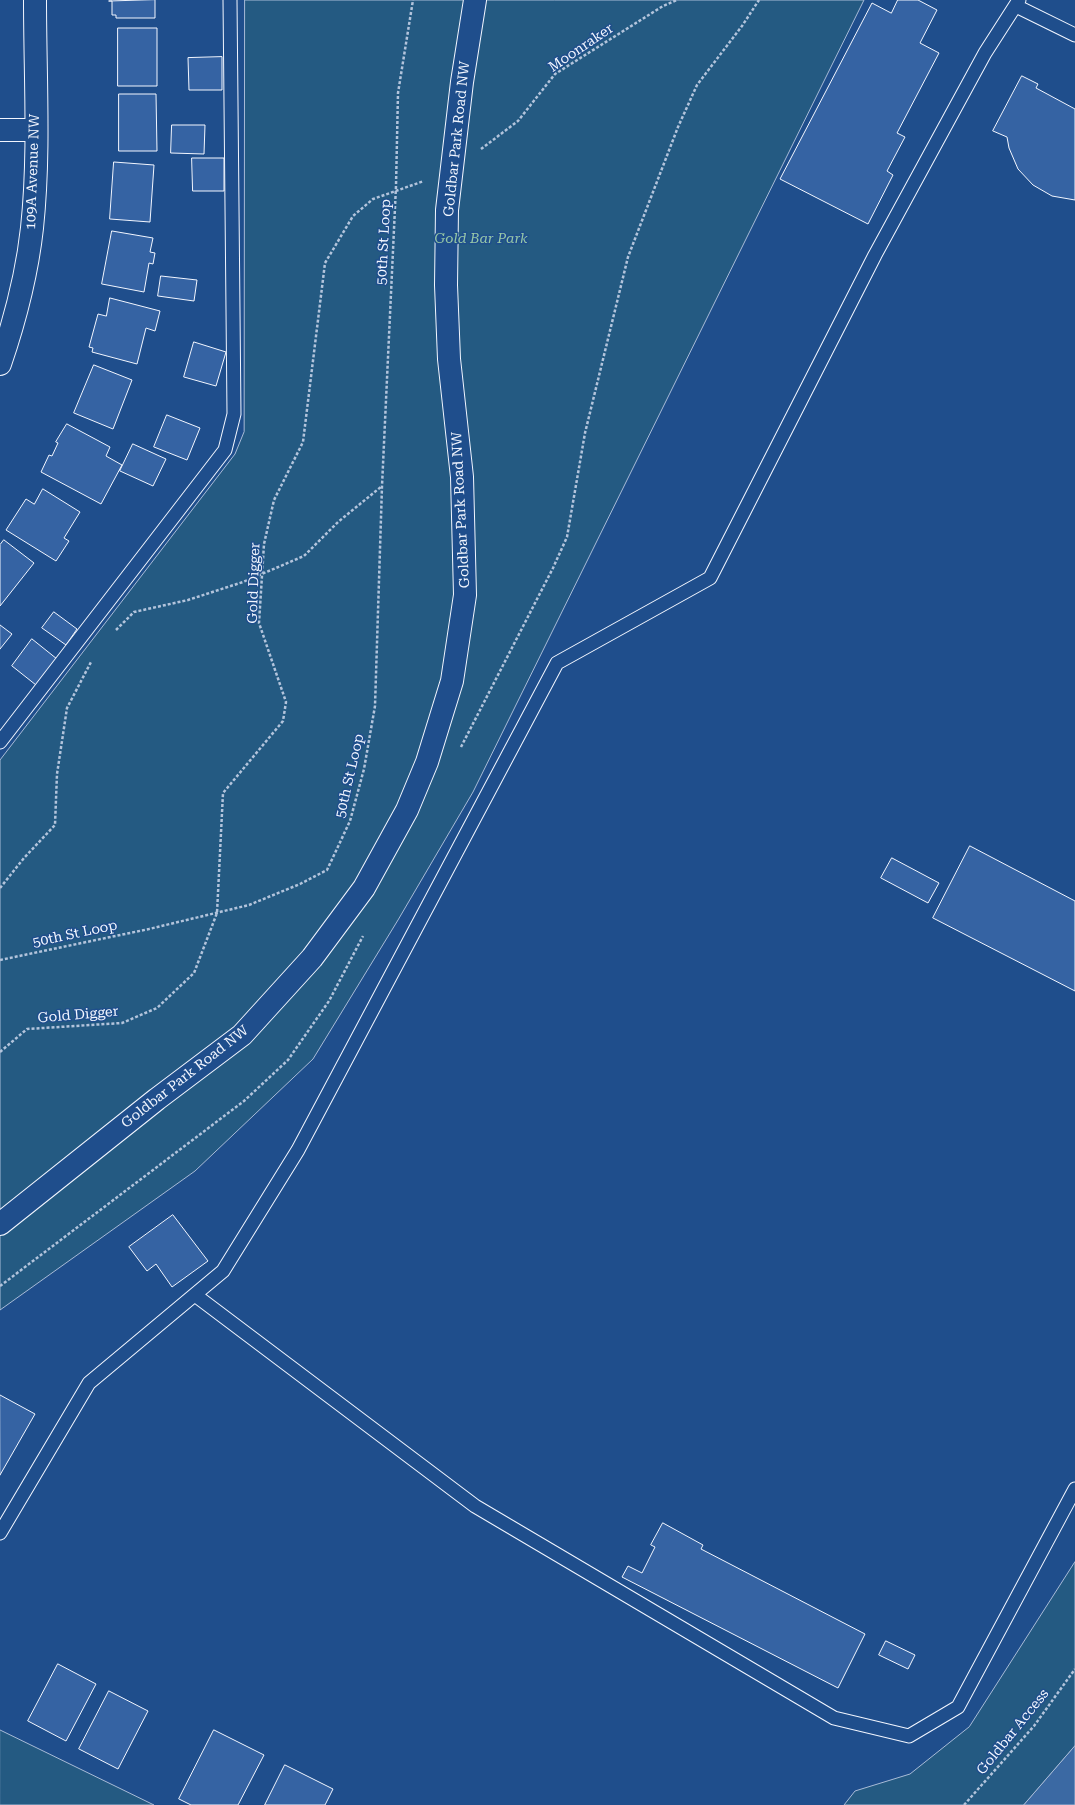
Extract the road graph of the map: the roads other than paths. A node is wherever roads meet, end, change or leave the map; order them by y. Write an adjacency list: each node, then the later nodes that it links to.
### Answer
1 (35, 0): 7 (street, 109A Avenue NW)
2 (230, 0): 9 (lane)
3 (474, 0): 10 (street, Goldbar Park Road NW)
4 (1017, 3): 5 (lane); 11 (lane)
5 (1075, 34)
6 (0, 130): 7 (street)
7 (36, 130): 8 (street, 109A Avenue NW)
8 (0, 364)
9 (0, 742)
10 (0, 1224)
11 (195, 1295): 12 (lane); 13 (lane)
12 (1075, 1488)
13 (0, 1534)

